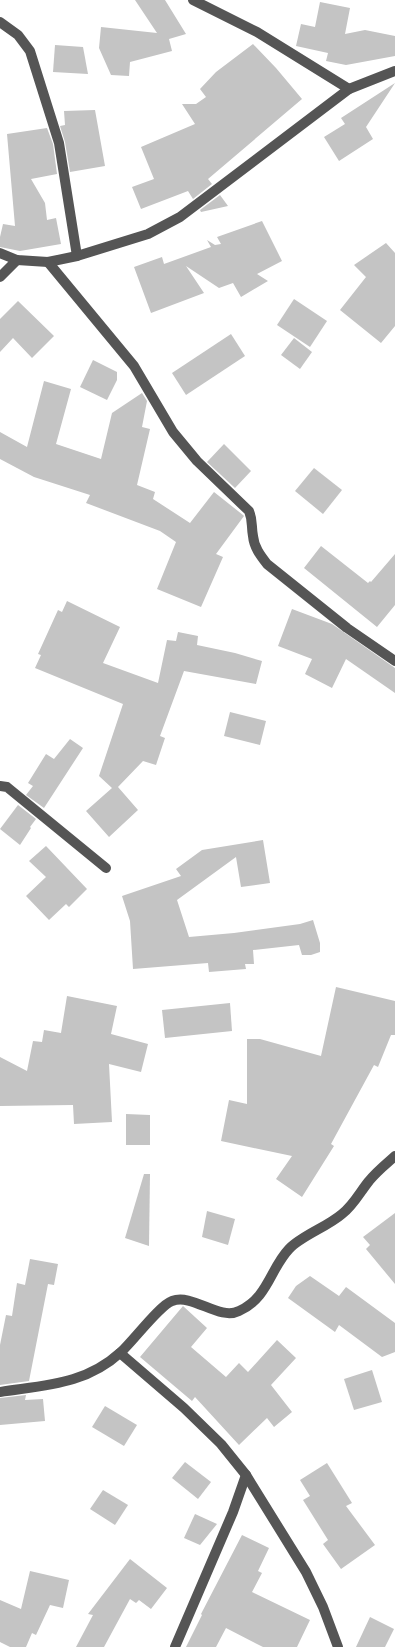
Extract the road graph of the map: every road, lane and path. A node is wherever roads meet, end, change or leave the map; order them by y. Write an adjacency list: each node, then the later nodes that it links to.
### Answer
1 (193, 0): 4 (street)
2 (0, 22): 6 (street)
3 (395, 71): 4 (street)
4 (349, 90): 6 (street)
5 (0, 253): 7 (street)
6 (76, 256): 8 (street)
7 (17, 260): 8 (street); 9 (street)
8 (48, 262): 10 (street)
9 (0, 276)
10 (395, 661)
11 (0, 786): 12 (street)
12 (106, 868)
13 (395, 1156): 14 (street)
14 (120, 1353): 15 (street); 16 (street)
15 (0, 1392)
16 (246, 1476): 17 (street); 18 (street)
17 (175, 1647)
18 (338, 1647)

